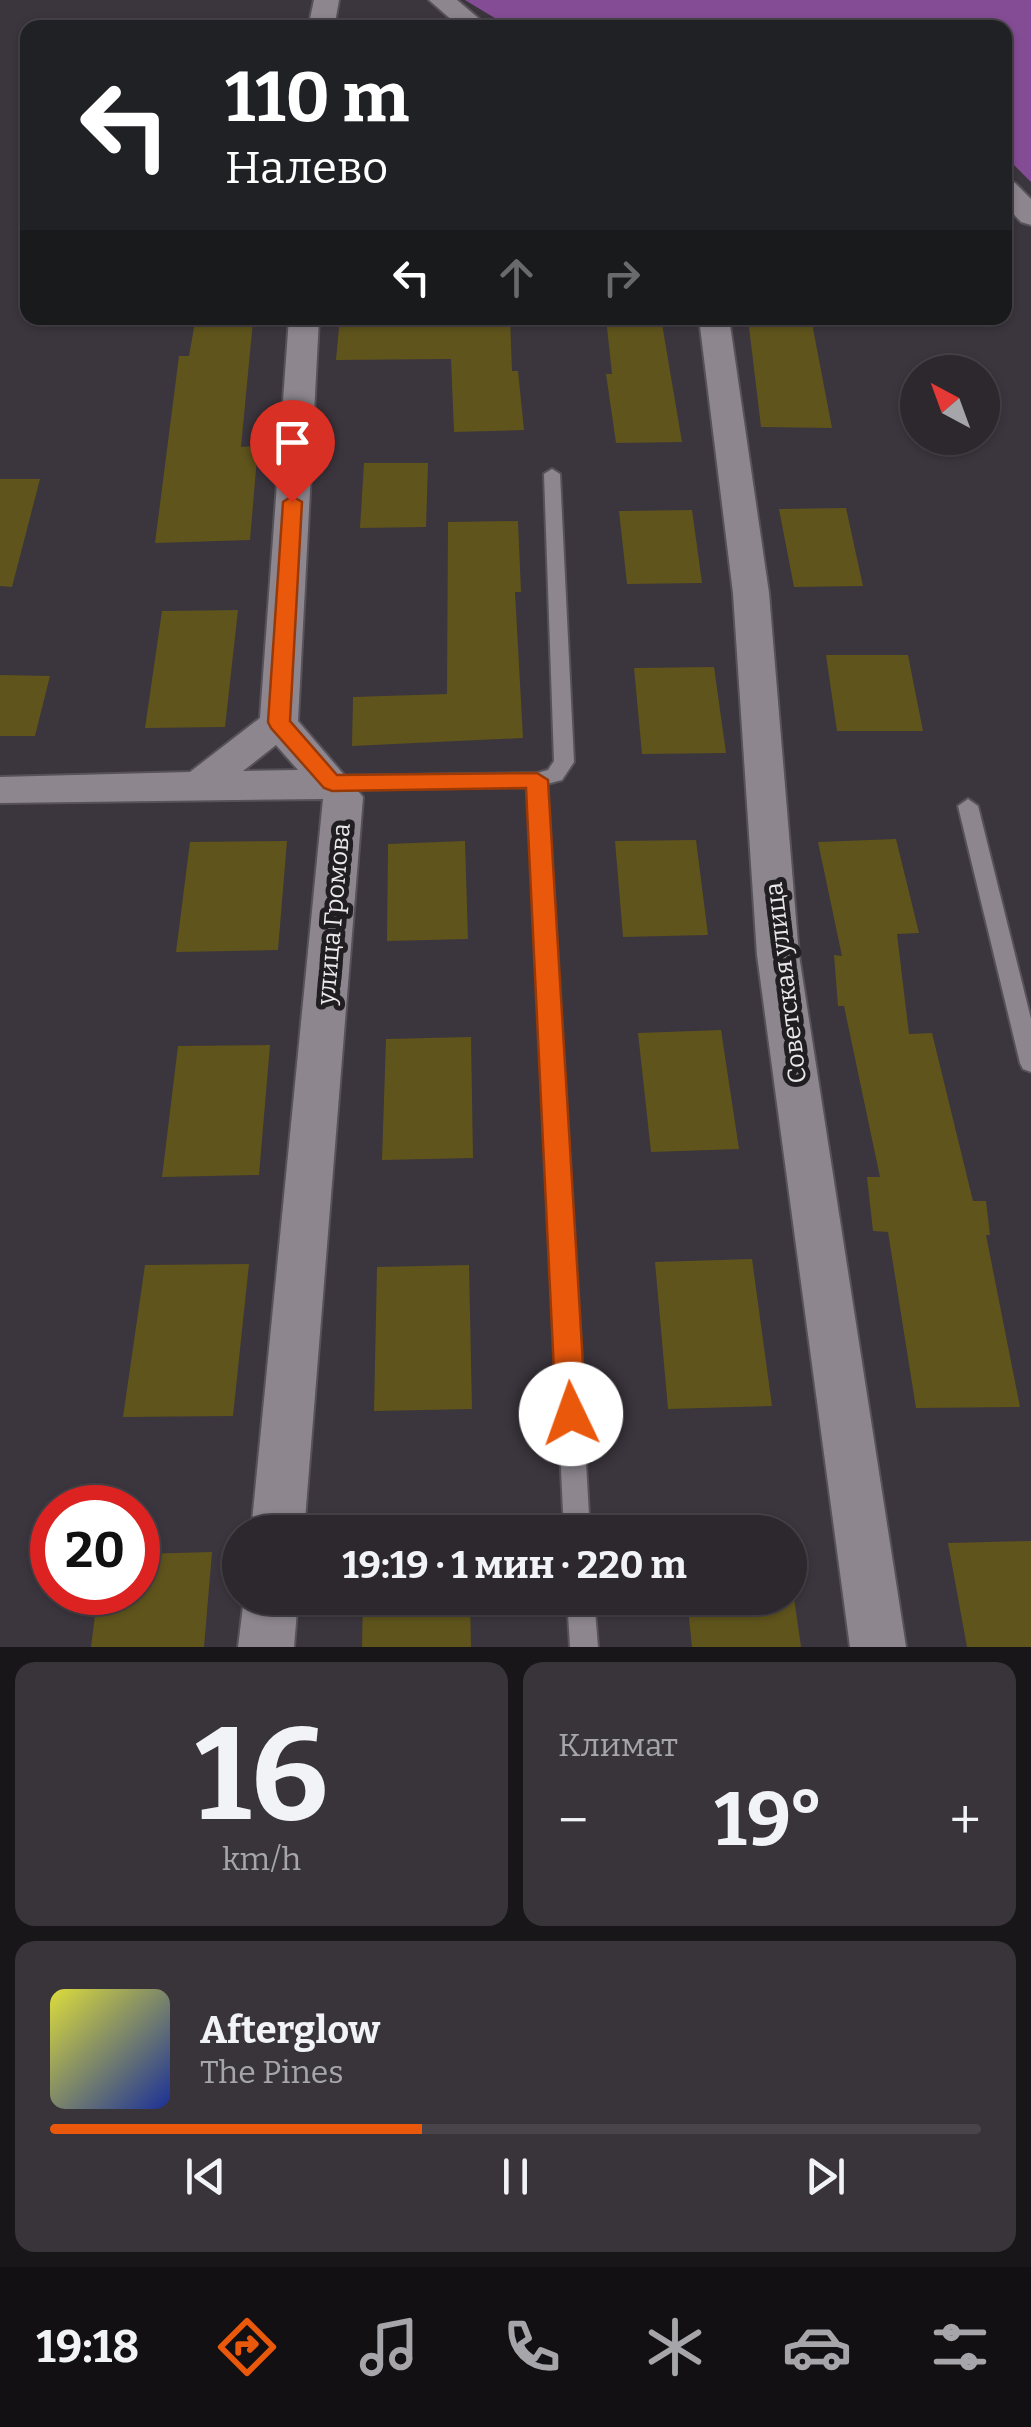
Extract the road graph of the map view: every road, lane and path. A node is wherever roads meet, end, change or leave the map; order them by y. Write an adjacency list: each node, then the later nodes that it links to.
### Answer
1 (441, 0): 2 (street)
2 (467, 20)
3 (1012, 196): 4 (street)
4 (1031, 216)
5 (304, 325): 8 (street)
6 (715, 325): 21 (street, Советская улица)
7 (552, 474): 9 (lane)
8 (279, 722): 10 (street); 11 (street)
9 (537, 780): 10 (lane); 16 (lane)
10 (332, 783): 11 (street); 15 (street, улица Громова)
11 (198, 785): 12 (street)
12 (0, 790)
13 (968, 806): 14 (lane)
14 (1031, 1064)
15 (278, 1515)
16 (577, 1515)
17 (269, 1615): 19 (street)
18 (582, 1615): 20 (lane)
19 (266, 1647)
20 (584, 1647)
21 (878, 1647)

